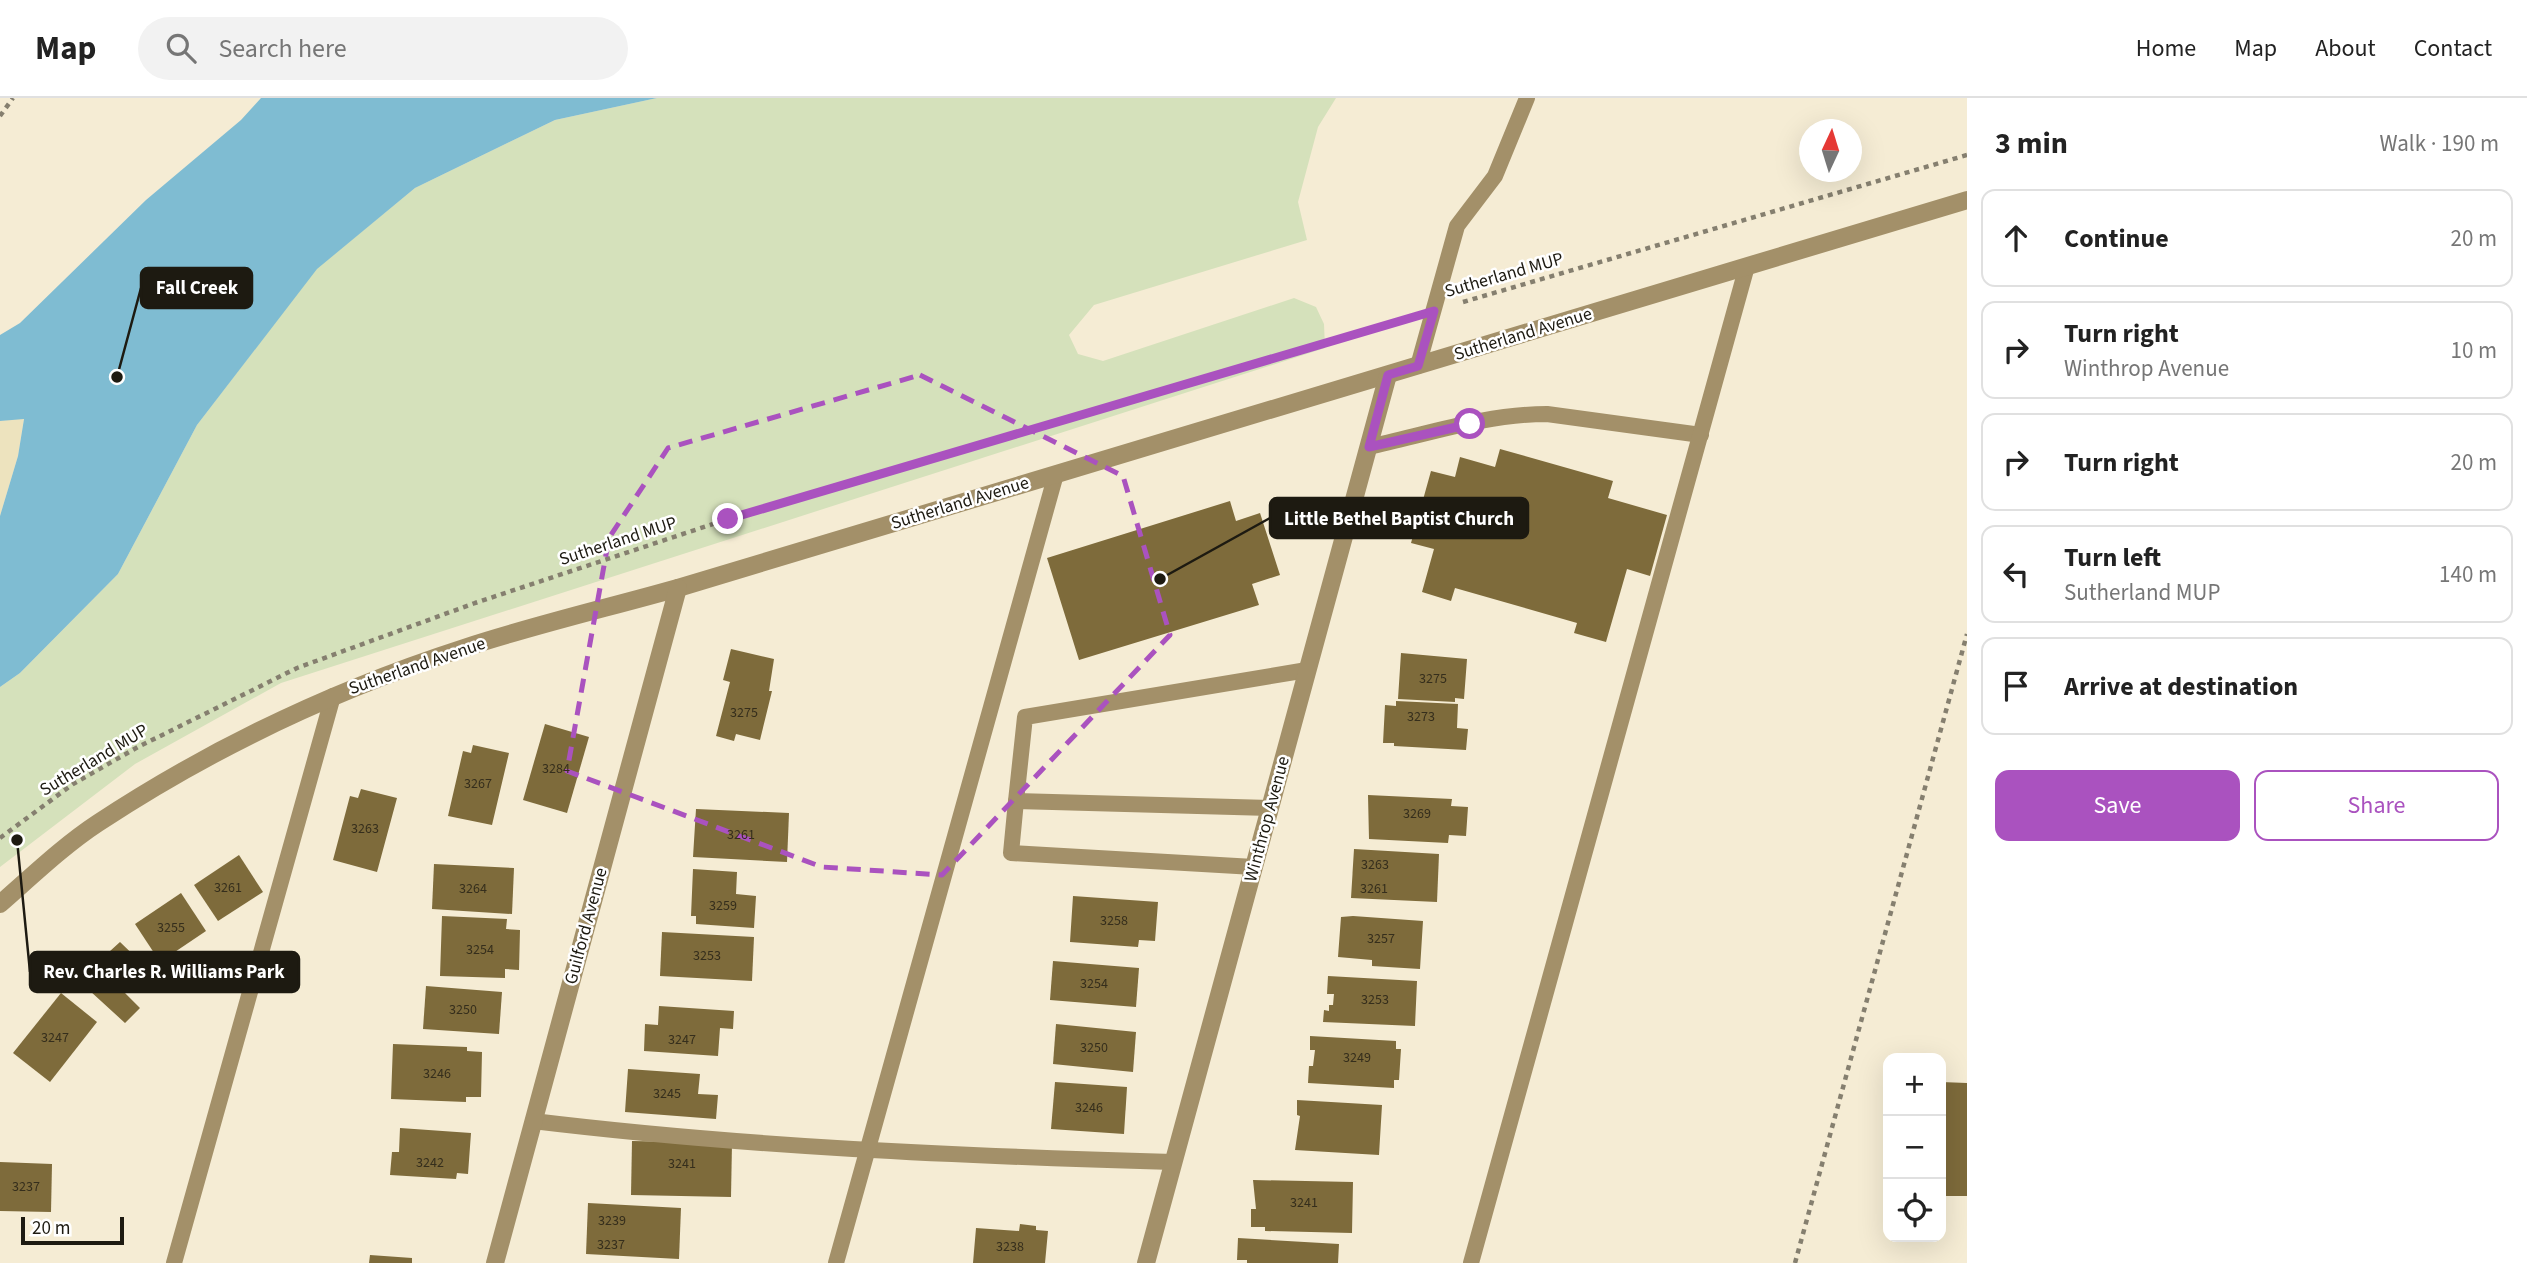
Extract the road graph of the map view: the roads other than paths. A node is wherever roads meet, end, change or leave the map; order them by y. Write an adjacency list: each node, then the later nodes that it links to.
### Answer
1 (1527, 98): 4 (lane)
2 (1967, 200): 3 (street, Sutherland Avenue)
3 (1747, 266): 4 (street, Sutherland Avenue); 6 (lane)
4 (1418, 366): 5 (street, Sutherland Avenue)
5 (1388, 375): 7 (street, Winthrop Avenue); 8 (street, Sutherland Avenue)
6 (1701, 435): 7 (lane); 23 (lane)
7 (1369, 447): 10 (street, Winthrop Avenue)
8 (1056, 474): 9 (street, Sutherland Avenue); 17 (lane)
9 (678, 588): 11 (street, Sutherland Avenue); 16 (street, Guilford Avenue)
10 (1307, 670): 12 (lane); 13 (street, Winthrop Avenue)
11 (333, 696): 15 (street, Sutherland Avenue); 19 (lane)
12 (1016, 801): 13 (lane); 14 (lane)
13 (1270, 808): 14 (street, Winthrop Avenue)
14 (1254, 867): 18 (street, Winthrop Avenue)
15 (0, 904)
16 (533, 1121): 17 (lane); 20 (street, Guilford Avenue)
17 (867, 1152): 18 (lane); 21 (lane)
18 (1173, 1162): 22 (street, Winthrop Avenue)
19 (174, 1263)
20 (495, 1263)
21 (836, 1263)
22 (1146, 1263)
23 (1471, 1263)

